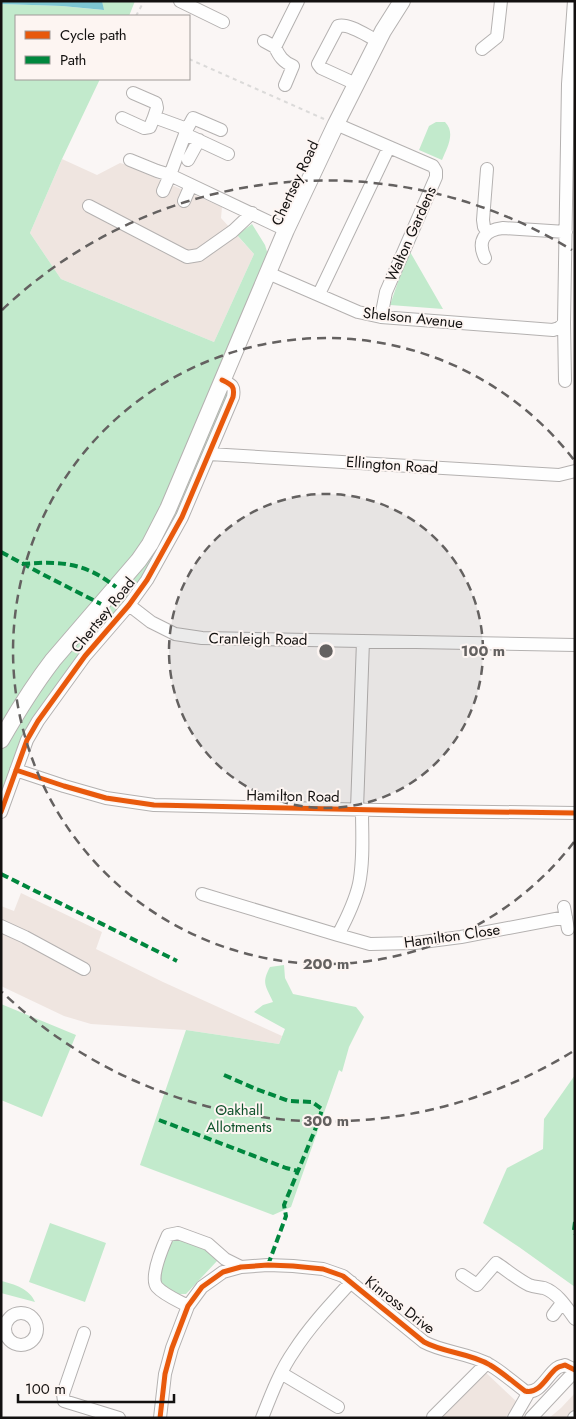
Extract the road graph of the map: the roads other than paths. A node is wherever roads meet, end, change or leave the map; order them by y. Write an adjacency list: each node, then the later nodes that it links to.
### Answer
1 (298, 1): 10 (street)
2 (402, 1): 7 (main road, Chertsey Road)
3 (501, 1): 8 (street)
4 (574, 1): 31 (street)
5 (189, 3): 6 (street)
6 (223, 22)
7 (378, 41): 9 (main road, Chertsey Road); 9 (street)
8 (482, 49)
9 (356, 84): 14 (main road, Chertsey Road)
10 (285, 85)
11 (133, 93): 12 (street)
12 (154, 117): 13 (street); 16 (street)
13 (122, 118)
14 (336, 124): 18 (street, Walton Gardens); 29 (main road, Chertsey Road)
15 (221, 130): 16 (street)
16 (186, 132): 17 (street); 23 (street)
17 (198, 140): 19 (street); 21 (street)
18 (389, 147): 34 (street); 35 (street, Walton Gardens)
19 (228, 154)
20 (130, 160): 23 (street)
21 (188, 160)
22 (488, 169): 30 (street)
23 (170, 175): 24 (street); 25 (street)
24 (191, 185): 26 (street); 28 (street)
25 (162, 191)
26 (184, 202)
27 (89, 206): 28 (street)
28 (252, 213): 29 (street)
29 (286, 230): 33 (main road, Chertsey Road)
30 (488, 232): 31 (street); 32 (street)
31 (566, 232): 36 (street)
32 (485, 258)
33 (268, 273): 34 (street, Shelson Avenue); 38 (main road, Chertsey Road)
34 (319, 294): 35 (street, Shelson Avenue)
35 (381, 317): 36 (street, Shelson Avenue)
36 (564, 323): 37 (street)
37 (570, 367): 39 (street)
38 (222, 380): 40 (street, Chertsey Road); 45 (main road, Chertsey Road)
39 (565, 381)
40 (209, 454): 41 (street, Ellington Road); 42 (street, Chertsey Road)
41 (575, 471)
42 (129, 605): 43 (street, Cranleigh Road); 46 (street, Chertsey Road)
43 (363, 641): 44 (street, Cranleigh Road); 47 (street)
44 (575, 645)
45 (1, 740)
46 (16, 770): 47 (street, Hamilton Road); 48 (street, Chertsey Road)
47 (359, 809): 49 (street, Hamilton Road); 53 (street)
48 (1, 812)
49 (575, 813)
50 (202, 893): 53 (street, Hamilton Close)
51 (566, 918): 53 (street, Hamilton Close)
52 (1, 926): 54 (street)
53 (338, 935)
54 (84, 969)
55 (246, 1267): 57 (street, Kinross Drive); 59 (street); 59 (street)
56 (462, 1275): 58 (street)
57 (350, 1282): 65 (street, Kinross Drive); 67 (street)
58 (558, 1294): 60 (street); 61 (street)
59 (188, 1306): 72 (street)
60 (553, 1315)
61 (575, 1319)
62 (3, 1329): 64 (street); 64 (street)
63 (84, 1333): 71 (street)
64 (6, 1343)
65 (487, 1363): 68 (street, Kinross Drive); 70 (street)
66 (575, 1370): 68 (street); 75 (street)
67 (281, 1373): 69 (street); 73 (street)
68 (529, 1392): 74 (street)
69 (338, 1407)
70 (433, 1417)
71 (119, 1418)
72 (160, 1418)
73 (262, 1418)
74 (514, 1418)
75 (531, 1418)

